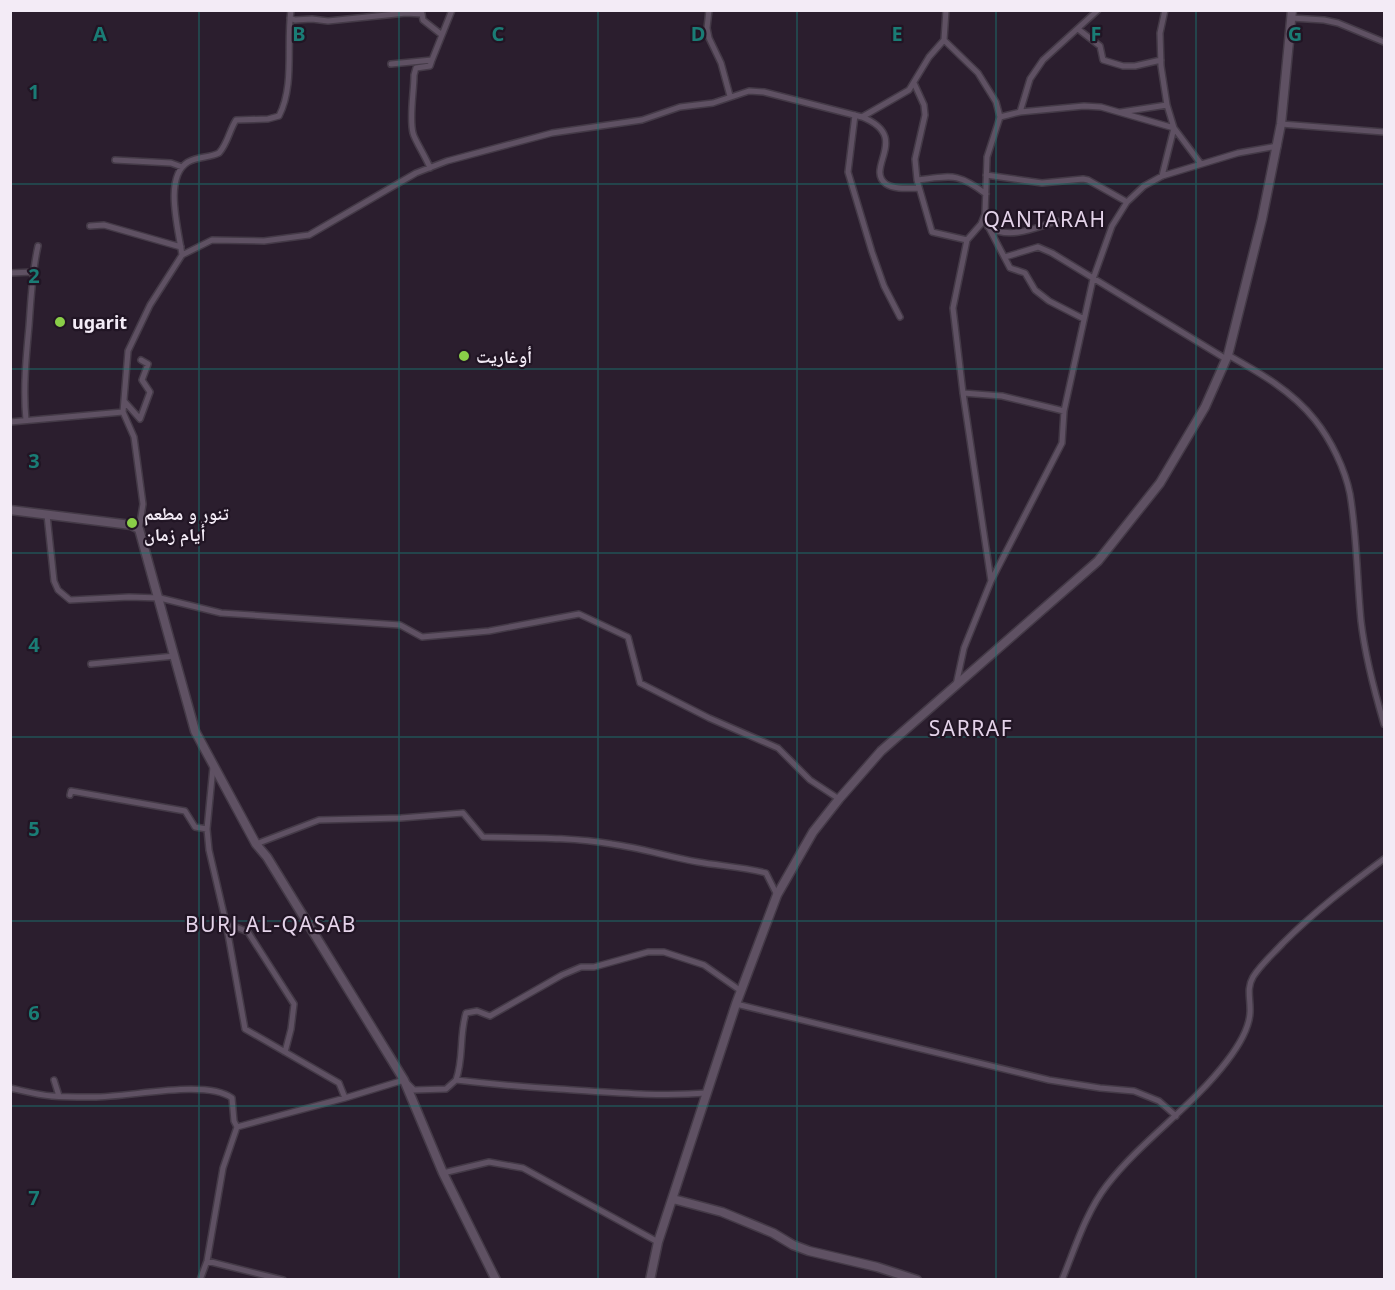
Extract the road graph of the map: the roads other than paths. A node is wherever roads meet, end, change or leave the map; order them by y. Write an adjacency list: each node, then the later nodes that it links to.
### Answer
1 (291, 10): 8 (street)
2 (452, 10): 10 (street)
3 (708, 10): 19 (street)
4 (946, 10): 11 (street)
5 (1098, 10): 9 (street)
6 (1165, 10): 14 (street)
7 (1291, 14): 12 (street); 26 (main road)
8 (290, 18): 10 (street); 32 (street)
9 (1078, 28): 14 (street); 21 (street)
10 (442, 35): 13 (street)
11 (944, 40): 18 (street); 25 (street)
12 (1384, 42)
13 (432, 60): 15 (street); 17 (street)
14 (1161, 60): 20 (street)
15 (400, 63): 16 (street); 17 (street)
16 (391, 64)
17 (416, 68): 33 (street)
18 (914, 83): 24 (street); 36 (street)
19 (730, 96): 23 (street); 33 (street)
20 (1167, 105): 22 (street); 27 (street)
21 (1020, 112): 22 (street); 25 (street)
22 (1119, 113): 27 (street)
23 (855, 115): 24 (street); 52 (street)
24 (862, 117): 37 (street)
25 (1000, 117): 34 (street)
26 (1281, 124): 28 (street); 29 (main road)
27 (1174, 128): 31 (street); 35 (street)
28 (1384, 132)
29 (1278, 146): 31 (street); 54 (main road)
30 (115, 160): 32 (street)
31 (1201, 164): 35 (street)
32 (182, 167): 46 (street)
33 (430, 168): 47 (street)
34 (987, 175): 38 (street); 39 (street)
35 (1162, 176): 39 (street)
36 (917, 180): 37 (street); 38 (street)
37 (919, 188): 44 (street)
38 (986, 194): 41 (street)
39 (1127, 202): 51 (street)
40 (1057, 221): 43 (street)
41 (981, 224): 43 (street); 44 (street)
42 (90, 226): 46 (street)
43 (989, 228): 48 (street)
44 (967, 240): 56 (street)
45 (38, 246): 49 (street)
46 (181, 247): 47 (street)
47 (182, 255): 57 (street)
48 (1005, 257): 51 (street); 53 (street)
49 (33, 272): 50 (street); 60 (street)
50 (10, 273)
51 (1093, 279): 53 (street); 54 (street)
52 (900, 317)
53 (1084, 319): 58 (street)
54 (1227, 357): 69 (main road); 70 (street)
55 (141, 360): 57 (street)
56 (963, 393): 58 (street); 65 (street)
57 (124, 401): 59 (street)
58 (1064, 411): 65 (street)
59 (123, 412): 60 (street); 64 (street)
60 (26, 420): 61 (street)
61 (10, 422)
62 (10, 510): 63 (main road)
63 (47, 515): 64 (main road); 66 (street)
64 (139, 529): 66 (main road)
65 (991, 581): 69 (street)
66 (160, 598): 67 (main road); 73 (street)
67 (175, 656): 68 (street); 71 (main road)
68 (91, 664)
69 (955, 687): 73 (main road)
70 (1384, 724)
71 (213, 766): 74 (street); 75 (main road)
72 (70, 795): 74 (street)
73 (839, 799): 77 (main road)
74 (207, 829): 78 (street)
75 (256, 844): 77 (street); 83 (main road)
76 (1384, 859): 89 (street)
77 (777, 896): 79 (main road)
78 (226, 923): 81 (street); 81 (street)
79 (741, 991): 80 (main road); 84 (street)
80 (736, 1004): 86 (main road); 89 (street)
81 (285, 1052): 88 (street)
82 (54, 1080): 87 (street)
83 (404, 1080): 84 (street); 88 (street); 91 (main road)
84 (456, 1080): 86 (street)
85 (10, 1088): 87 (street)
86 (707, 1093): 92 (main road)
87 (59, 1096): 90 (street)
88 (345, 1098): 90 (street)
89 (1176, 1116): 100 (street)
90 (237, 1127): 94 (street)
91 (443, 1173): 93 (street); 97 (main road)
92 (673, 1199): 93 (main road); 99 (main road)
93 (658, 1242): 98 (main road)
94 (207, 1261): 95 (street); 96 (street)
95 (200, 1280)
96 (283, 1280)
97 (496, 1280)
98 (650, 1280)
99 (917, 1280)
100 (1062, 1280)

